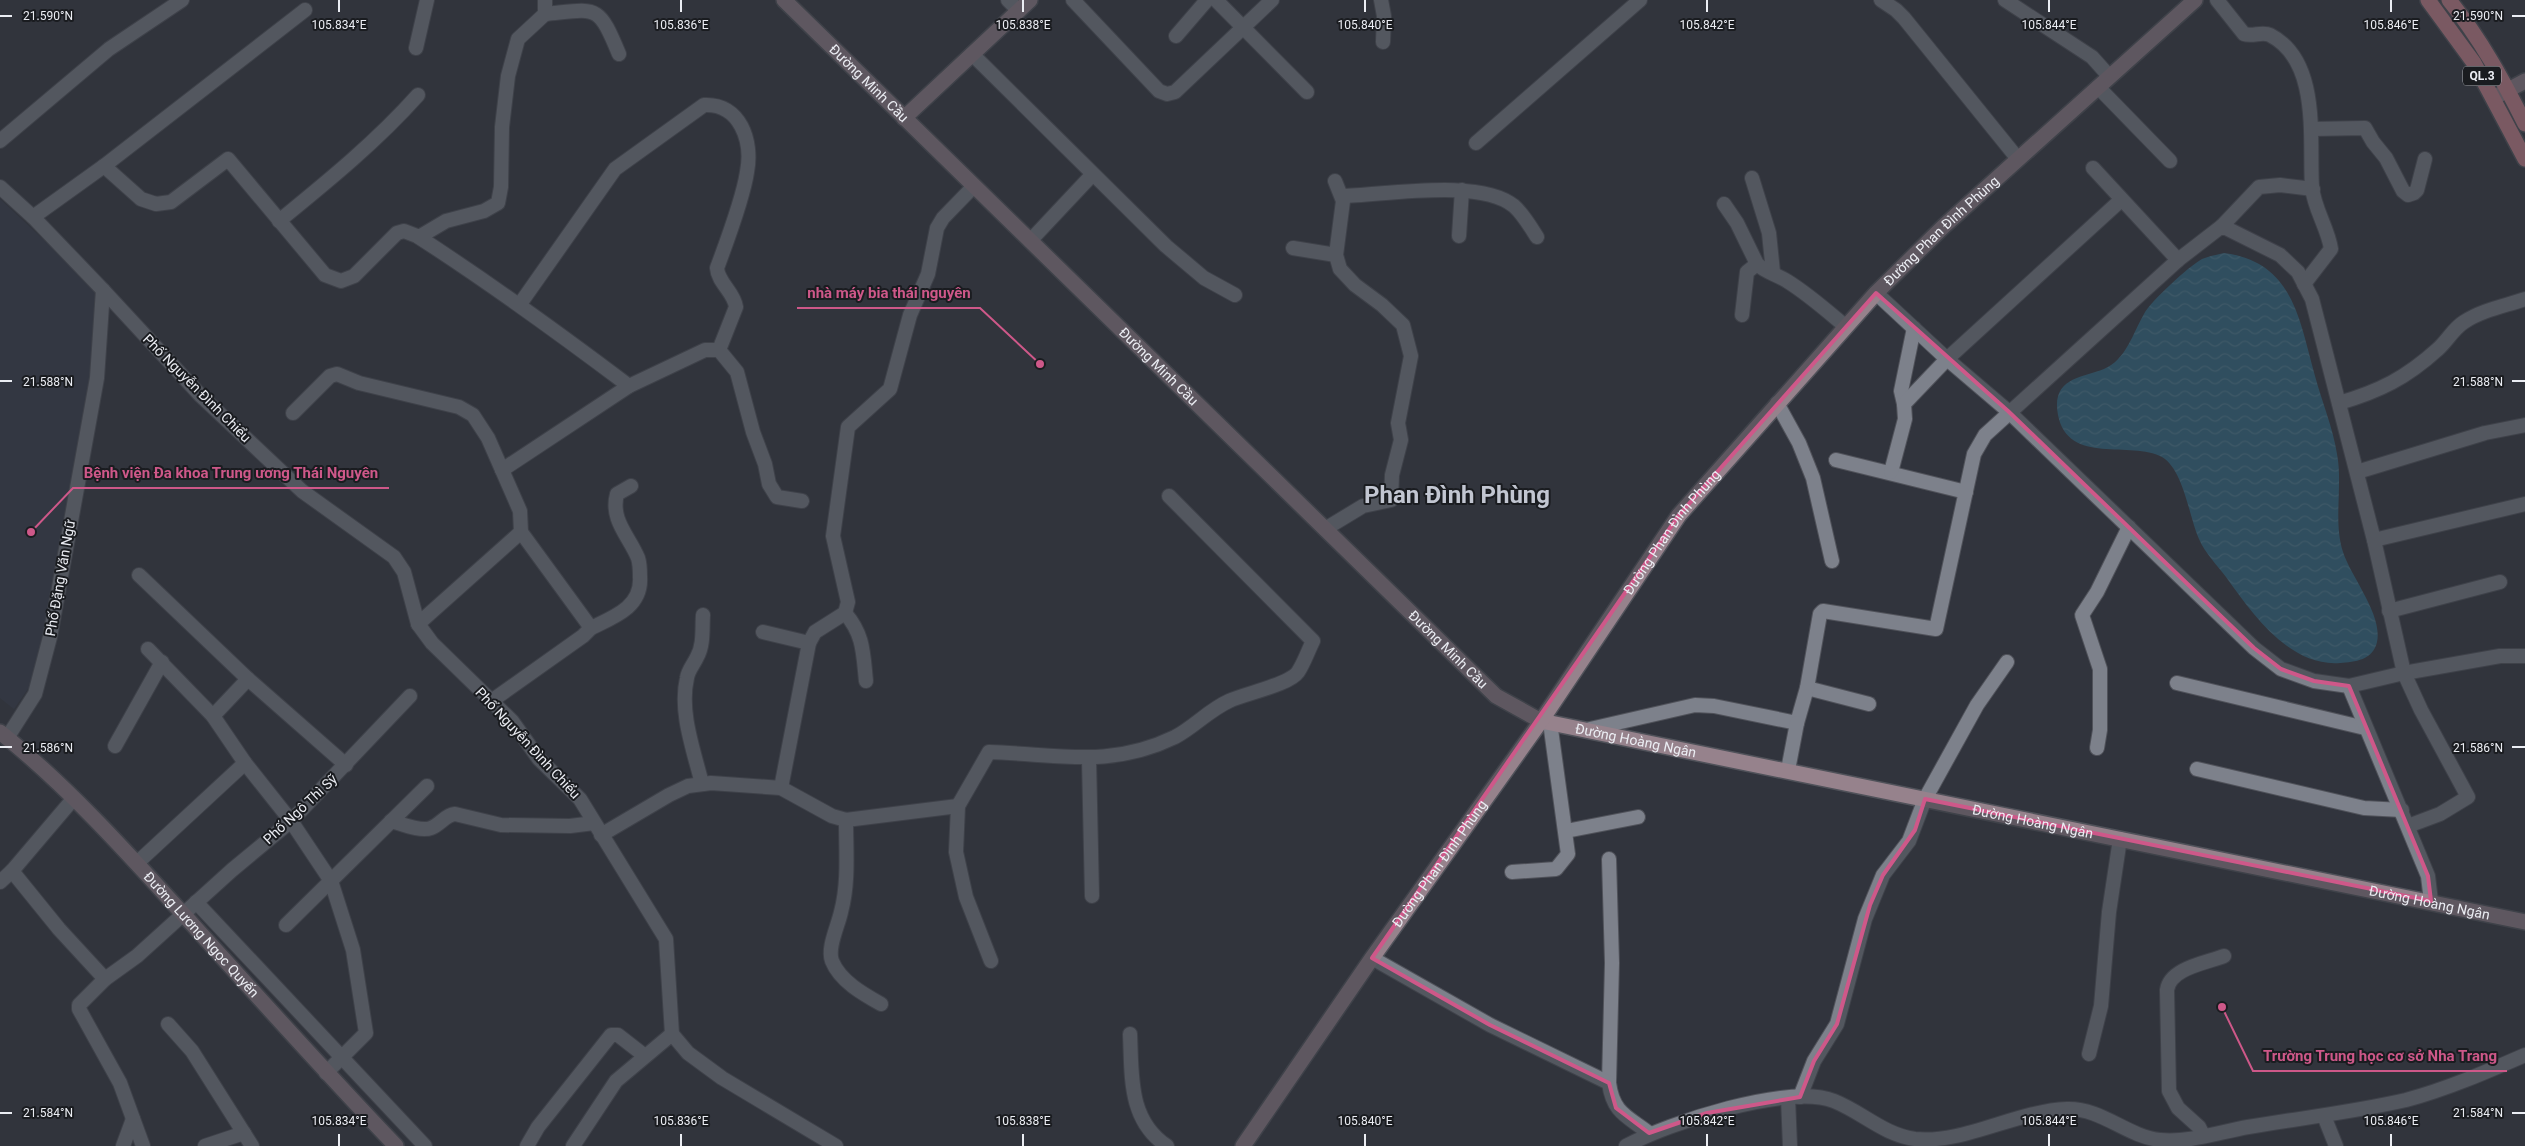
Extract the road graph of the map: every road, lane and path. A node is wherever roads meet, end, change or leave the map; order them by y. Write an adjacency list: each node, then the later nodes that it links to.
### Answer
1 (182, 0): 36 (street)
2 (427, 0): 23 (street)
3 (784, 0): 33 (street, Đường Minh Cầu)
4 (1030, 0): 17 (street)
5 (1073, 0): 20 (street)
6 (1207, 0): 21 (street)
7 (1216, 0): 20 (street)
8 (1272, 0): 20 (street)
9 (1381, 0): 22 (street)
10 (1881, 0): 38 (street)
11 (2005, 0): 26 (street)
12 (2195, 0): 26 (street, Đường Phan Đình Phùng)
13 (2217, 0): 35 (street)
14 (2428, 0): 32 (highway, QL.3)
15 (2450, 0): 29 (highway, QL.3)
16 (1636, 1): 37 (street)
17 (1014, 5): 25 (street)
18 (545, 7): 24 (street); 58 (street)
19 (305, 10): 42 (street)
20 (1243, 27): 30 (street)
21 (1176, 36)
22 (1383, 42)
23 (416, 48)
24 (619, 54)
25 (972, 54): 33 (street); 44 (street)
26 (2109, 76): 28 (street, Đường Phan Đình Phùng)
27 (2525, 81): 29 (street)
28 (2098, 87): 38 (street, Đường Phan Đình Phùng); 41 (street)
29 (2508, 90): 32 (street); 34 (highway, QL.3)
30 (1307, 92)
31 (418, 95): 55 (street)
32 (2493, 98): 40 (highway, QL.3)
33 (904, 118): 47 (street, Đường Minh Cầu)
34 (2525, 124)
35 (2311, 129): 39 (street); 49 (street)
36 (0, 141)
37 (1476, 143)
38 (2018, 159): 68 (street, Đường Phan Đình Phùng)
39 (2425, 159)
40 (2525, 160)
41 (2170, 161)
42 (104, 166): 54 (street); 55 (street)
43 (2093, 168): 52 (street)
44 (1092, 175): 60 (street); 69 (street)
45 (1752, 178): 65 (street)
46 (1335, 181): 51 (street)
47 (974, 186): 60 (street, Đường Minh Cầu); 101 (street)
48 (0, 187): 54 (street, Phố Nguyễn Đình Chiểu)
49 (2312, 189): 56 (street); 66 (street)
50 (1462, 190): 51 (street); 57 (street); 59 (street)
51 (1342, 196): 62 (street)
52 (2121, 200): 63 (street); 76 (street)
53 (1724, 204): 64 (street)
54 (33, 217): 67 (street, Phố Nguyễn Đình Chiểu)
55 (279, 220): 58 (street)
56 (2222, 226): 63 (street); 66 (street)
57 (1459, 236)
58 (419, 237): 71 (street)
59 (1537, 237)
60 (1030, 241): 94 (street, Đường Minh Cầu)
61 (1293, 248): 62 (street)
62 (1336, 254): 94 (street)
63 (2178, 260): 81 (street)
64 (1757, 264): 65 (street); 72 (street)
65 (1773, 272): 73 (street)
66 (2304, 284): 79 (street)
67 (103, 290): 103 (street, Phố Nguyễn Đình Chiểu); 125 (street, Phố Đặng Văn Ngữ)
68 (1876, 293): 73 (street, Đường Phan Đình Phùng); 74 (street)
69 (1235, 295)
70 (2525, 299): 79 (street)
71 (520, 304): 75 (street); 77 (street)
72 (1742, 315)
73 (1845, 326): 78 (street, Đường Phan Đình Phùng)
74 (1914, 328): 76 (street); 80 (street)
75 (719, 350): 77 (street); 91 (street)
76 (1947, 359): 80 (street); 81 (street)
77 (630, 386): 85 (street)
78 (1777, 403): 97 (street); 121 (street, Đường Phan Đình Phùng)
79 (2339, 403): 87 (street)
80 (1904, 404): 86 (street)
81 (2008, 411): 89 (street); 93 (street)
82 (293, 413): 85 (street)
83 (2525, 425): 87 (street)
84 (1836, 460): 86 (street)
85 (502, 470): 95 (street)
86 (1891, 472): 89 (street)
87 (2357, 472): 96 (street)
88 (631, 486): 104 (street)
89 (1966, 492): 116 (street)
90 (1169, 496): 128 (street)
91 (802, 501)
92 (2525, 504): 96 (street)
93 (2129, 527): 115 (street); 127 (street)
94 (1325, 529): 121 (street, Đường Minh Cầu)
95 (521, 532): 103 (street); 104 (street)
96 (2374, 540): 100 (street)
97 (1832, 561)
98 (139, 575): 112 (street)
99 (2500, 582): 100 (street)
100 (2389, 611): 111 (street)
101 (845, 613): 106 (street); 113 (street)
102 (703, 616): 133 (street)
103 (418, 624): 118 (street, Phố Nguyễn Đình Chiểu)
104 (590, 628): 118 (street)
105 (763, 632): 106 (street)
106 (809, 643): 135 (street)
107 (148, 649): 109 (street)
108 (2525, 656): 111 (street)
109 (162, 662): 120 (street); 126 (street)
110 (2007, 662): 137 (street)
111 (2404, 673): 115 (street); 144 (street)
112 (248, 680): 120 (street); 130 (street)
113 (866, 681)
114 (2177, 683): 123 (street)
115 (2349, 686): 123 (street)
116 (1807, 688): 119 (street); 122 (street)
117 (410, 696): 130 (street, Phố Ngô Thì Sỹ)
118 (490, 702): 145 (street, Phố Nguyễn Đình Chiểu)
119 (1869, 704)
120 (213, 716): 129 (street)
121 (1546, 721): 124 (street, Đường Hoàng Ngân); 146 (street); 161 (street, Đường Phan Đình Phùng)
122 (1797, 723): 124 (street); 132 (street)
123 (2365, 728): 139 (street)
124 (1590, 729): 132 (street, Đường Hoàng Ngân)
125 (4, 735): 136 (street, Đường Lương Ngọc Quyến)
126 (114, 746)
127 (2097, 748)
128 (1089, 759): 138 (street); 154 (street)
129 (245, 763): 142 (street); 149 (street)
130 (346, 765): 142 (street, Phố Ngô Thì Sỹ)
131 (2197, 769): 139 (street)
132 (1788, 770): 137 (street, Đường Hoàng Ngân)
133 (702, 784): 135 (street); 145 (street)
134 (427, 786): 143 (street)
135 (781, 788): 141 (street)
136 (74, 798): 149 (street, Đường Lương Ngọc Quyến); 150 (street)
137 (1925, 799): 147 (street, Đường Hoàng Ngân); 174 (street)
138 (958, 806): 141 (street); 162 (street)
139 (2402, 810): 144 (street)
140 (1638, 817): 146 (street)
141 (846, 820): 164 (street)
142 (291, 821): 152 (street); 156 (street, Phố Ngô Thì Sỹ)
143 (391, 821): 145 (street); 152 (street)
144 (2408, 826): 155 (street)
145 (597, 829): 166 (street, Phố Nguyễn Đình Chiểu)
146 (1566, 830): 151 (street)
147 (2120, 839): 155 (street, Đường Hoàng Ngân); 168 (street)
148 (1609, 859): 173 (street)
149 (137, 862): 157 (street, Đường Lương Ngọc Quyến)
150 (12, 871): 153 (street); 163 (street)
151 (1512, 872)
152 (331, 881): 159 (street); 171 (street)
153 (0, 882)
154 (1092, 896)
155 (2431, 901): 158 (street, Đường Hoàng Ngân)
156 (196, 902): 157 (street, Phố Ngô Thì Sỹ); 171 (street)
157 (183, 914): 163 (street, Phố Ngô Thì Sỹ); 172 (street, Đường Lương Ngọc Quyến)
158 (2525, 922)
159 (286, 925)
160 (2224, 956): 179 (street)
161 (1372, 958): 173 (street); 190 (street, Đường Phan Đình Phùng)
162 (991, 961)
163 (105, 979): 176 (street, Phố Ngô Thì Sỹ)
164 (881, 1004)
165 (168, 1024): 177 (street)
166 (672, 1034): 170 (street); 188 (street)
167 (1130, 1034): 189 (street)
168 (2089, 1054)
169 (2525, 1055): 175 (street)
170 (645, 1056): 186 (street); 187 (street)
171 (341, 1058): 172 (street); 185 (street)
172 (326, 1073): 184 (street, Đường Lương Ngọc Quyến)
173 (1609, 1083): 178 (street)
174 (1794, 1098): 178 (street); 179 (street); 192 (street)
175 (2324, 1116): 179 (street); 193 (street)
176 (133, 1119): 180 (street); 181 (street)
177 (244, 1133): 182 (street); 183 (street)
178 (1650, 1133): 191 (street)
179 (2203, 1135)
180 (123, 1146)
181 (143, 1146)
182 (205, 1146)
183 (252, 1146)
184 (396, 1146)
185 (425, 1146)
186 (527, 1146)
187 (574, 1146)
188 (836, 1146)
189 (1167, 1146)
190 (1242, 1146)
191 (1626, 1146)
192 (1790, 1146)
193 (2336, 1146)

